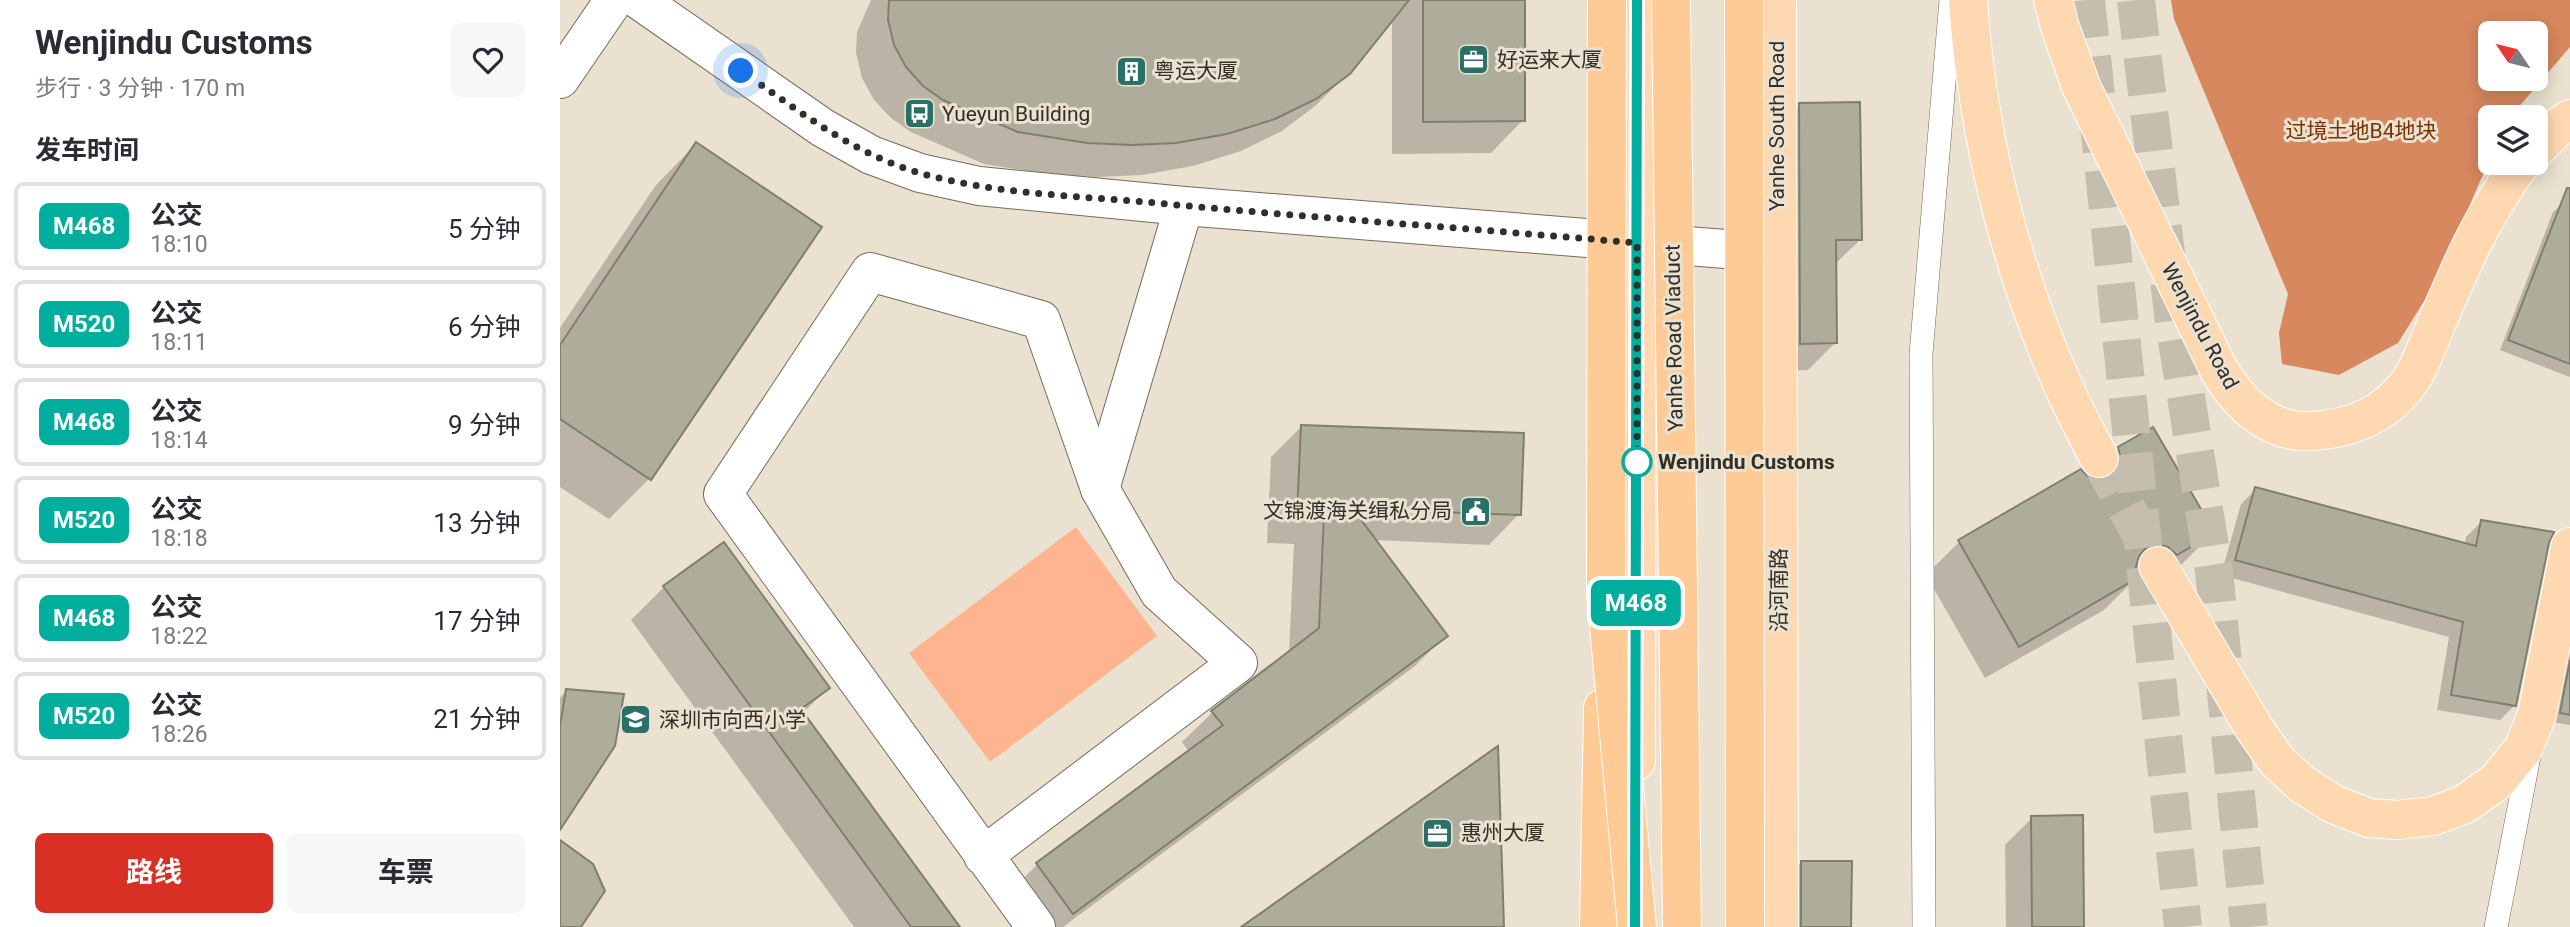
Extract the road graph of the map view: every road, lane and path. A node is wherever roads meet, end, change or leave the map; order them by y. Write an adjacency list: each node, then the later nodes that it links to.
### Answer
1 (614, 0): 11 (street)
2 (639, 0): 15 (street)
3 (1607, 0): 22 (highway, bridge)
4 (1637, 0): 16 (main road)
5 (1671, 0): 28 (highway, Yanhe Road Viaduct, bridge)
6 (1744, 0): 29 (highway, bridge)
7 (1777, 0): 17 (main road, Yanhe South Road)
8 (1951, 0): 31 (lane)
9 (1968, 0): 18 (main road)
10 (2053, 0): 14 (main road, Wenjindu Road)
11 (560, 79)
12 (2570, 119): 13 (main road)
13 (2548, 137)
14 (2514, 175)
15 (1184, 206): 16 (street); 19 (street)
16 (1637, 243): 17 (street); 27 (main road)
17 (1778, 253): 30 (main road, 沿河南路)
18 (2099, 458)
19 (1100, 489): 24 (street); 24 (street)
20 (2570, 547): 23 (main road)
21 (2158, 566): 23 (main road)
22 (1606, 594): 26 (highway, bridge); 27 (highway, bridge)
23 (2537, 715): 32 (lane)
24 (983, 856): 25 (street)
25 (1036, 927)
26 (1599, 927)
27 (1636, 927)
28 (1682, 927)
29 (1745, 927)
30 (1779, 927)
31 (1924, 927)
32 (2496, 927)

